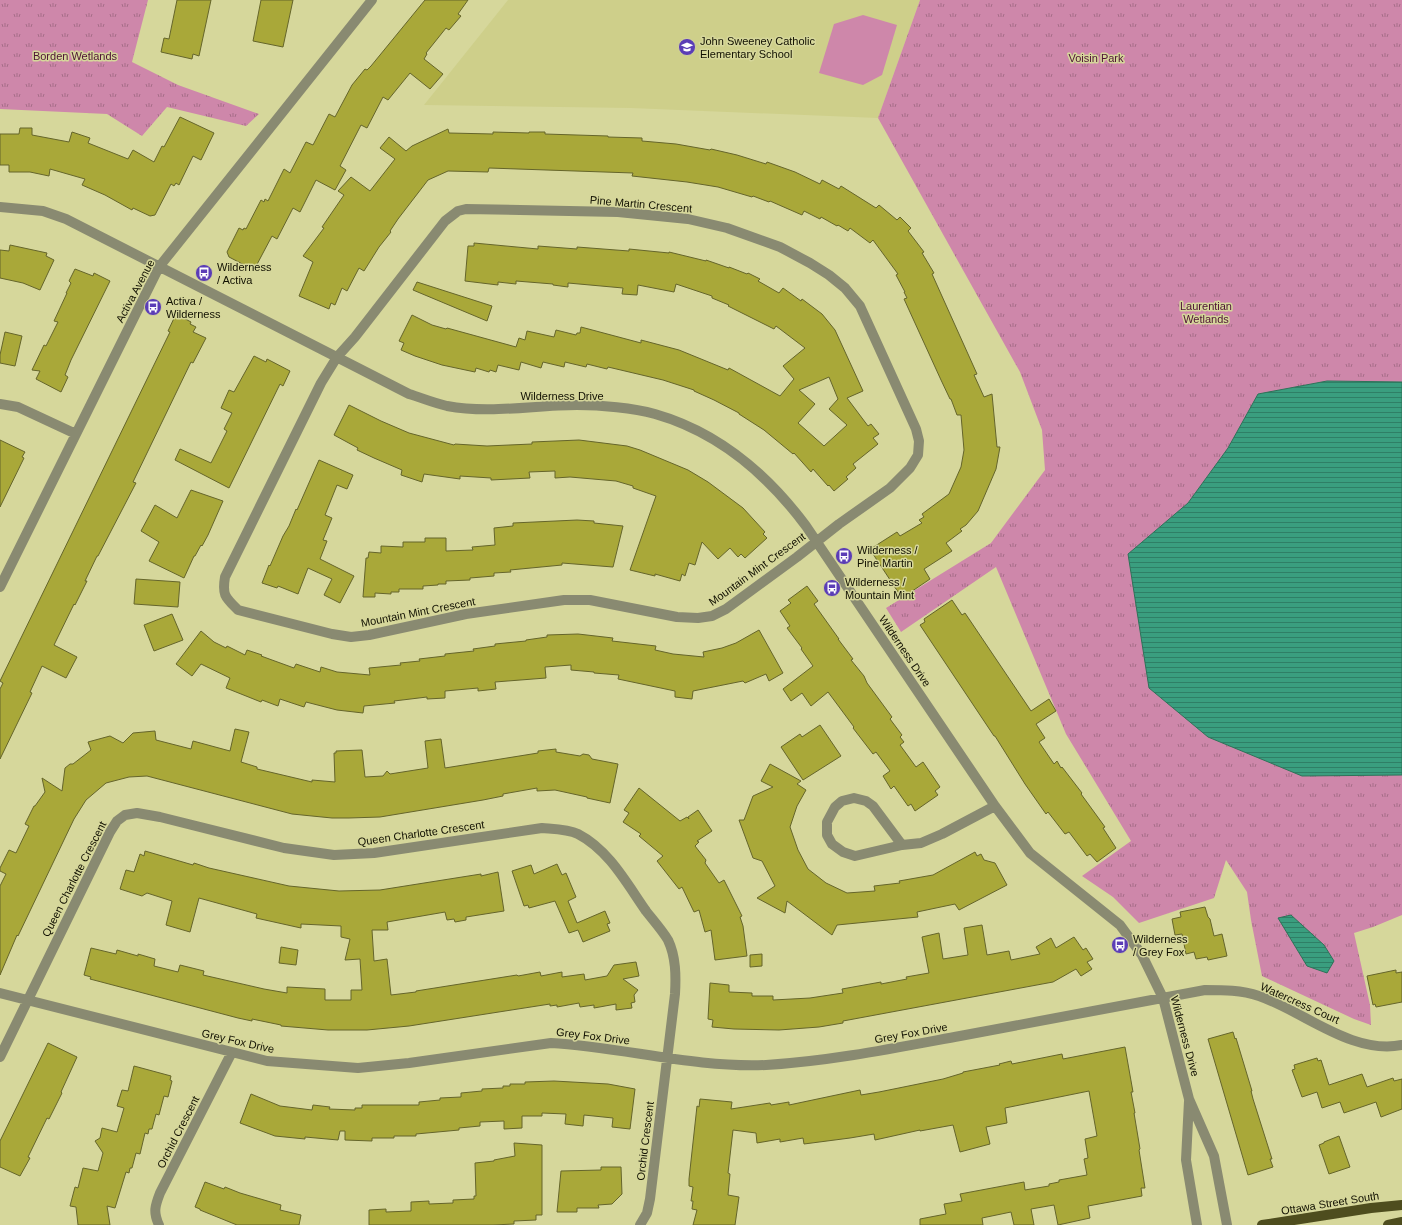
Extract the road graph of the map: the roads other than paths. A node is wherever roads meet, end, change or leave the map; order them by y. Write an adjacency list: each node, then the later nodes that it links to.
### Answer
1 (372, 0): 3 (street, Activa Avenue)
2 (0, 207): 3 (street, Wilderness Drive)
3 (159, 267): 4 (street, Wilderness Drive); 6 (street, Activa Avenue)
4 (337, 357): 7 (street, Wilderness Drive); 7 (street, Mountain Mint Crescent); 7 (street, Pine Martin Crescent)
5 (0, 404): 6 (street)
6 (76, 434): 8 (street, Activa Avenue)
7 (817, 541): 9 (street, Wilderness Drive)
8 (0, 587)
9 (995, 806): 10 (street); 12 (street, Wilderness Drive)
10 (902, 845): 10 (street)
11 (0, 993): 13 (street, Grey Fox Drive)
12 (1163, 998): 14 (street, Watercress Court); 17 (street, Grey Fox Drive); 18 (street, Wilderness Drive)
13 (28, 1000): 15 (street, Grey Fox Drive); 16 (street); 17 (street, Queen Charlotte Crescent)
14 (1402, 1045)
15 (232, 1052): 17 (street, Grey Fox Drive); 21 (street, Orchid Crescent)
16 (0, 1057)
17 (667, 1059): 22 (street, Orchid Crescent)
18 (1189, 1100): 23 (street, Wilderness Drive); 24 (street, Wilderness Drive)
19 (1402, 1204): 25 (main road, Ottawa Street South)
20 (1402, 1222): 26 (main road)
21 (159, 1225)
22 (640, 1225)
23 (1197, 1225)
24 (1227, 1225)
25 (1262, 1225)
26 (1388, 1225)

